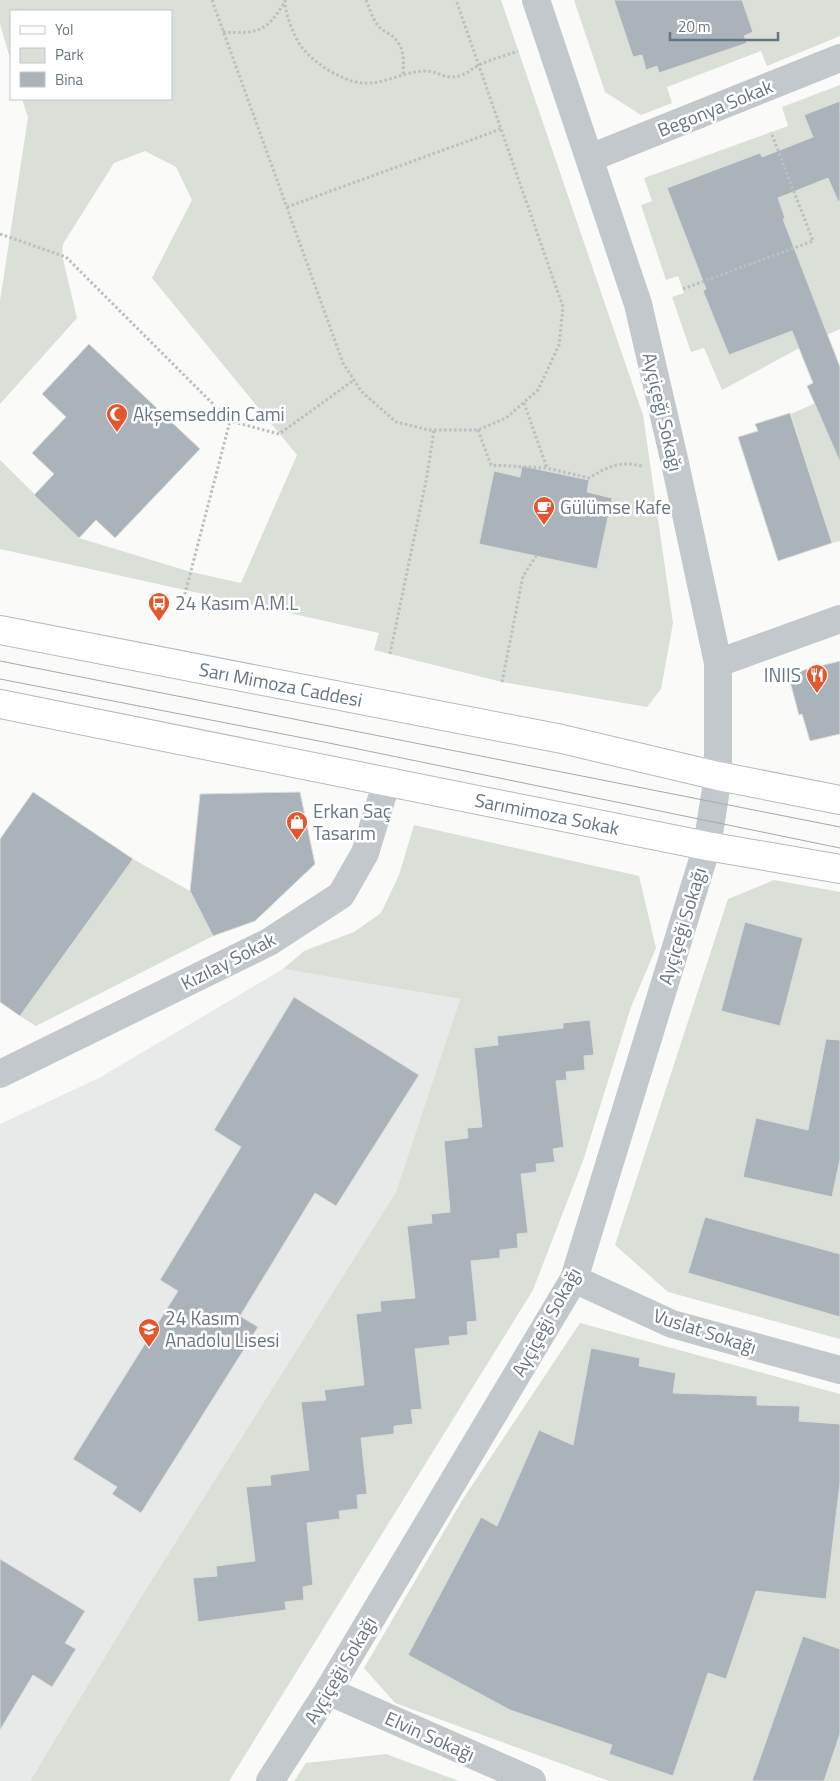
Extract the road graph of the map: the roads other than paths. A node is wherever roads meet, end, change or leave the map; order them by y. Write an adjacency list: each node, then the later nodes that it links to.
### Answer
1 (536, 0): 3 (street, Ayçiçeği Sokağı)
2 (840, 58): 3 (street, Begonya Sokak)
3 (590, 158): 6 (street, Ayçiçeği Sokağı)
4 (840, 618): 6 (street)
5 (0, 630): 8 (main road, Sarı Mimoza Caddesi)
6 (718, 663): 8 (street, Ayçiçeği Sokağı)
7 (0, 704): 9 (main road)
8 (718, 776): 10 (main road); 11 (street, Ayçiçeği Sokağı)
9 (387, 781): 11 (main road, Sarımimoza Sokak); 13 (street, Kızılay Sokak)
10 (840, 800)
11 (707, 846): 12 (main road); 14 (street, Ayçiçeği Sokağı)
12 (840, 869)
13 (0, 1074)
14 (574, 1279): 15 (street, Vuslat Sokağı); 16 (street, Ayçiçeği Sokağı)
15 (840, 1370)
16 (328, 1691): 17 (street, Ayçiçeği Sokağı); 18 (street, Elvin Sokağı)
17 (270, 1781)
18 (532, 1781)

